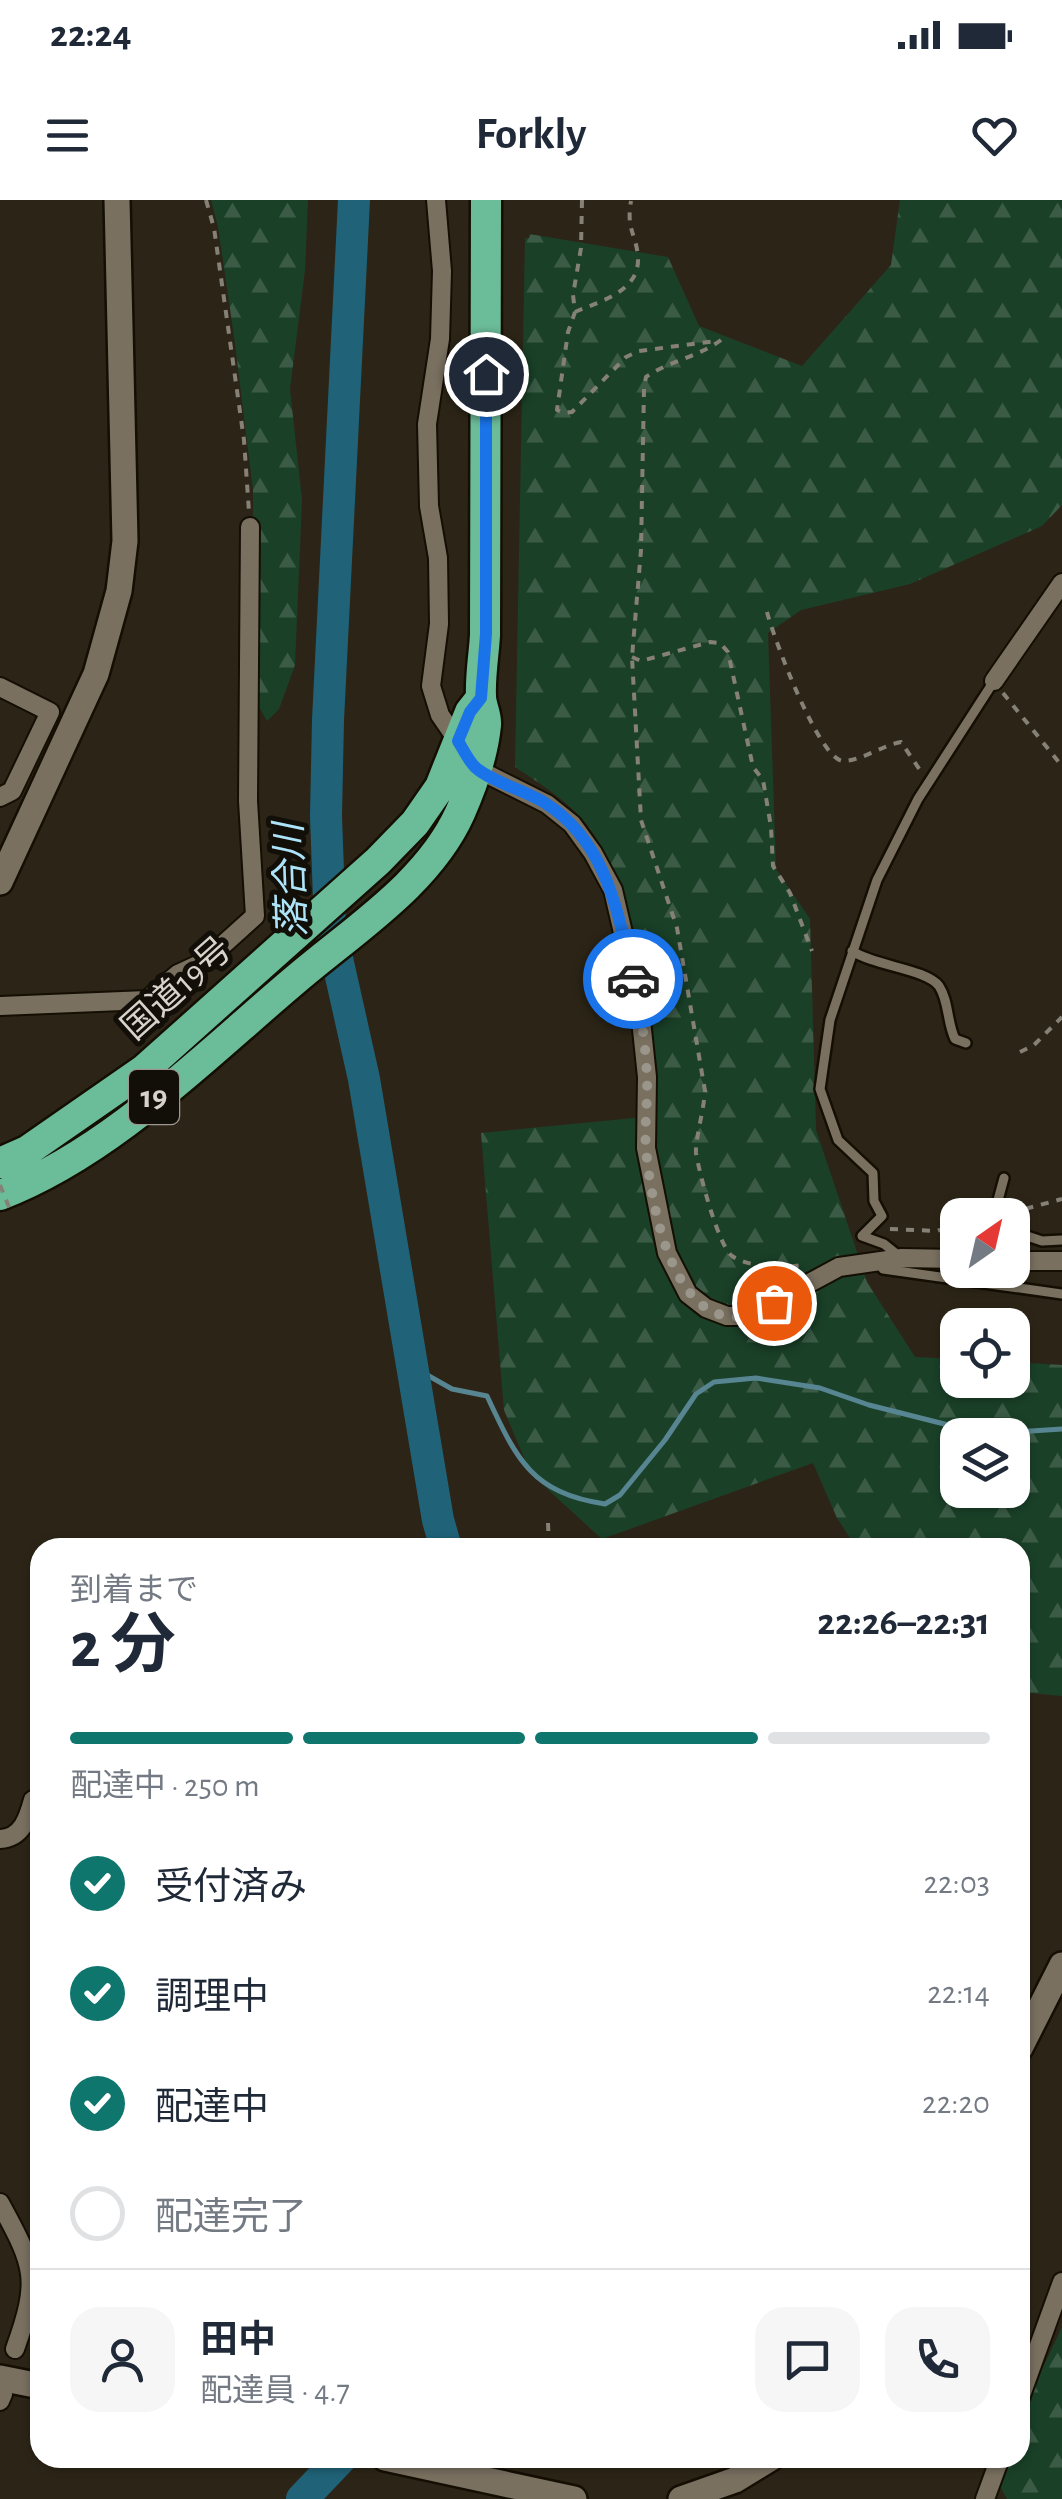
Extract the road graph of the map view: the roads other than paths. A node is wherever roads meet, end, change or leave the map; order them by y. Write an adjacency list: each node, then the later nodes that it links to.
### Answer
1 (118, 200): 12 (street)
2 (436, 200): 9 (street)
3 (486, 200): 8 (highway, 国道19号 / 19)
4 (250, 527): 14 (street)
5 (1062, 584): 6 (street)
6 (994, 681): 13 (lane)
7 (0, 687): 11 (street)
8 (481, 698): 9 (highway, 国道19号 / 19); 10 (highway, 国道19号 / 19)
9 (458, 741): 10 (street); 16 (highway, 国道19号 / 19)
10 (477, 769): 19 (highway, 国道19号 / 19); 24 (street)
11 (0, 798)
12 (0, 882)
13 (852, 951): 15 (lane); 22 (lane)
14 (0, 1006)
15 (966, 1043)
16 (0, 1164)
17 (1004, 1178): 18 (lane)
18 (1000, 1198)
19 (6, 1204)
20 (1030, 1237): 21 (lane)
21 (1062, 1240)
22 (902, 1258): 23 (street); 24 (street)
23 (940, 1259)
24 (879, 1260): 27 (lane)
25 (1030, 1261): 26 (street)
26 (1062, 1261)
27 (1062, 1294)
28 (30, 1811): 29 (street)
29 (0, 1839)
30 (1062, 1965): 31 (street)
31 (1030, 2028)
32 (0, 2203): 33 (street)
33 (30, 2262)
34 (1062, 2282): 37 (street)
35 (30, 2301): 36 (street)
36 (15, 2348)
37 (1030, 2370)
38 (30, 2387): 39 (street)
39 (1, 2391)
40 (428, 2468): 43 (street)
41 (755, 2468): 44 (street)
42 (996, 2468): 45 (street)
43 (574, 2499)
44 (681, 2499)
45 (984, 2499)

